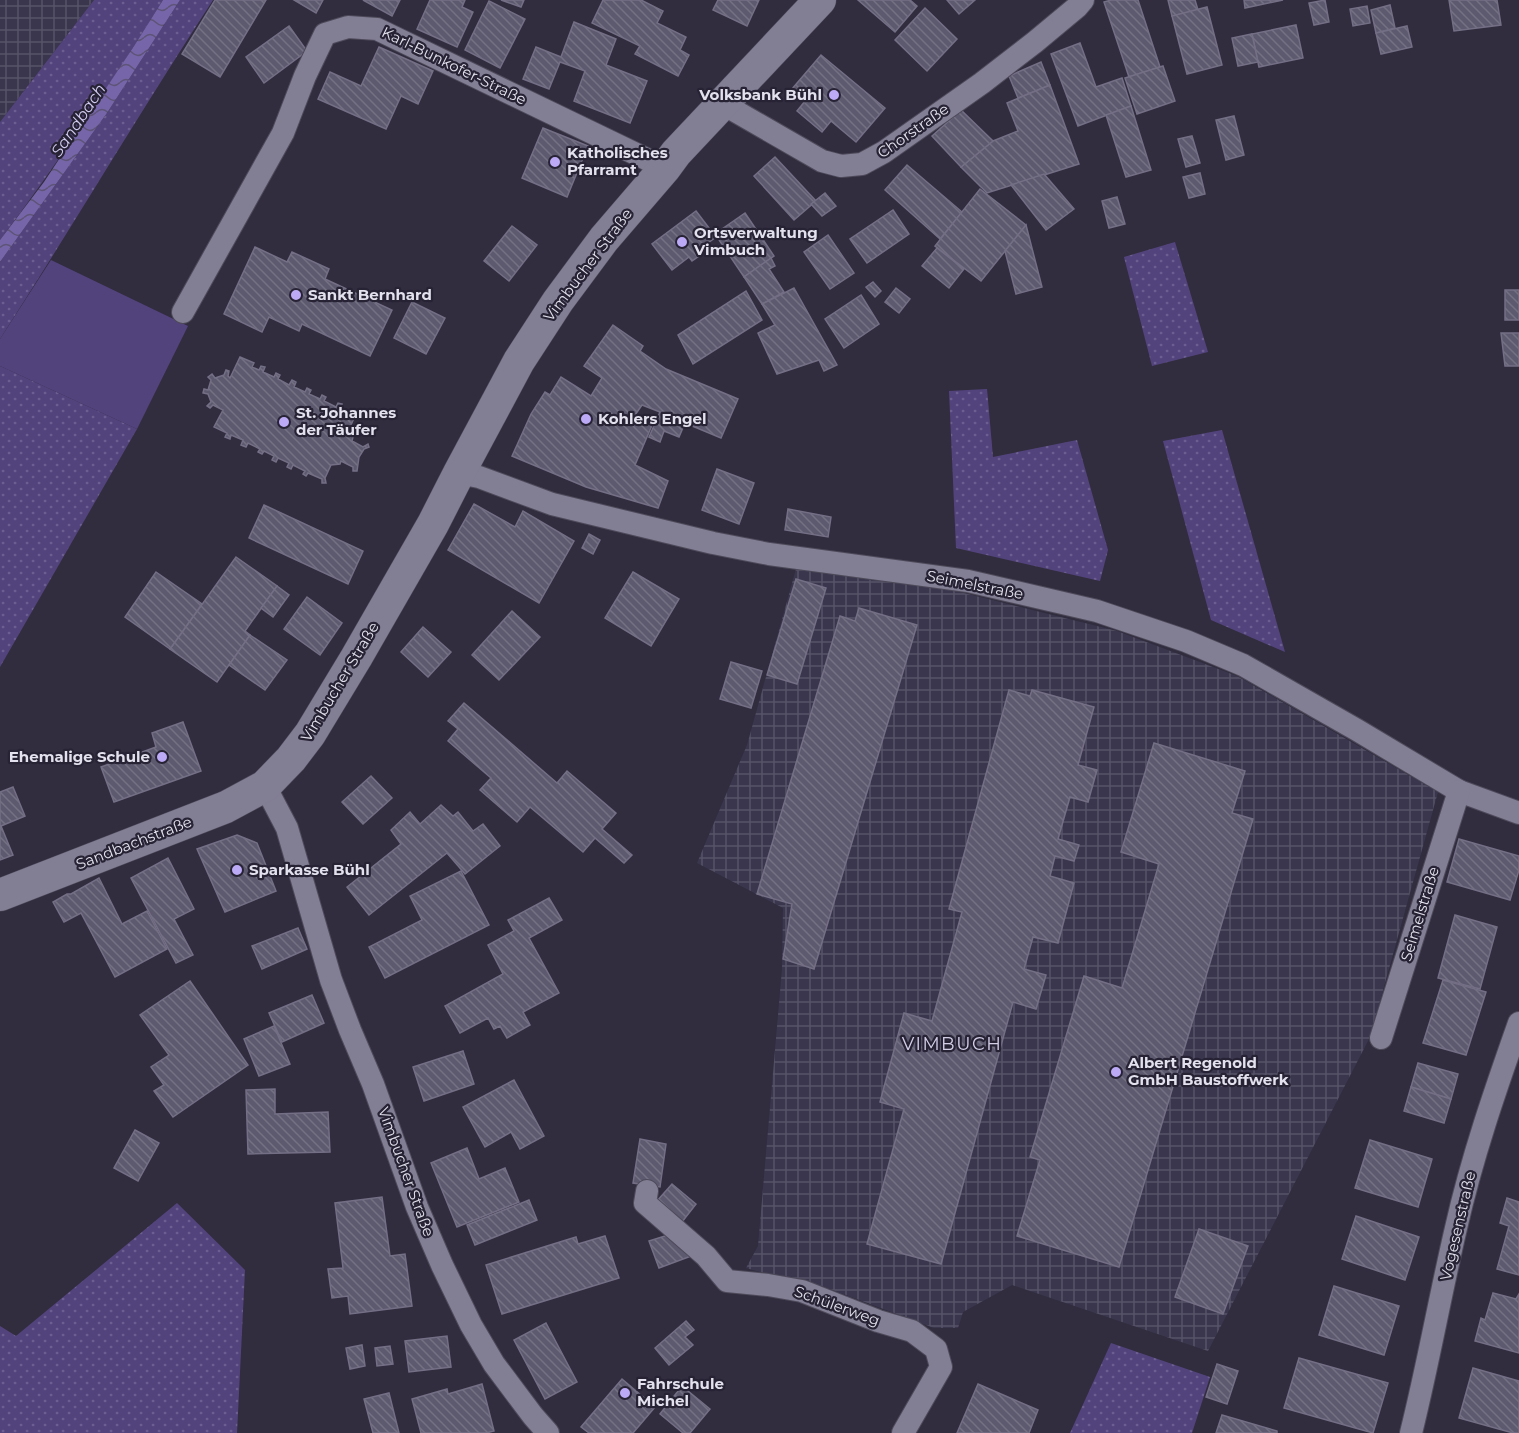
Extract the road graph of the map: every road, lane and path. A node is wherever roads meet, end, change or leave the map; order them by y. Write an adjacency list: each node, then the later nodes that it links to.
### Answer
1 (820, 0): 3 (street, Vimbucher Straße)
2 (1083, 0): 3 (street, Chorstraße)
3 (723, 104): 4 (street, Vimbucher Straße)
4 (665, 168): 5 (street, Karl-Bunkofer-Straße); 6 (street, Vimbucher Straße)
5 (183, 312)
6 (459, 473): 7 (street, Vimbucher Straße); 8 (street, Seimelstraße)
7 (265, 786): 10 (street, Sandbachstraße); 14 (street, Vimbucher Straße)
8 (1459, 791): 9 (street, Seimelstraße); 12 (street, Seimelstraße)
9 (1519, 813)
10 (0, 895)
11 (1519, 1023): 16 (street, Vogesenstraße)
12 (1381, 1038)
13 (647, 1191): 15 (street, Schülerweg)
14 (548, 1433)
15 (903, 1433)
16 (1411, 1433)

